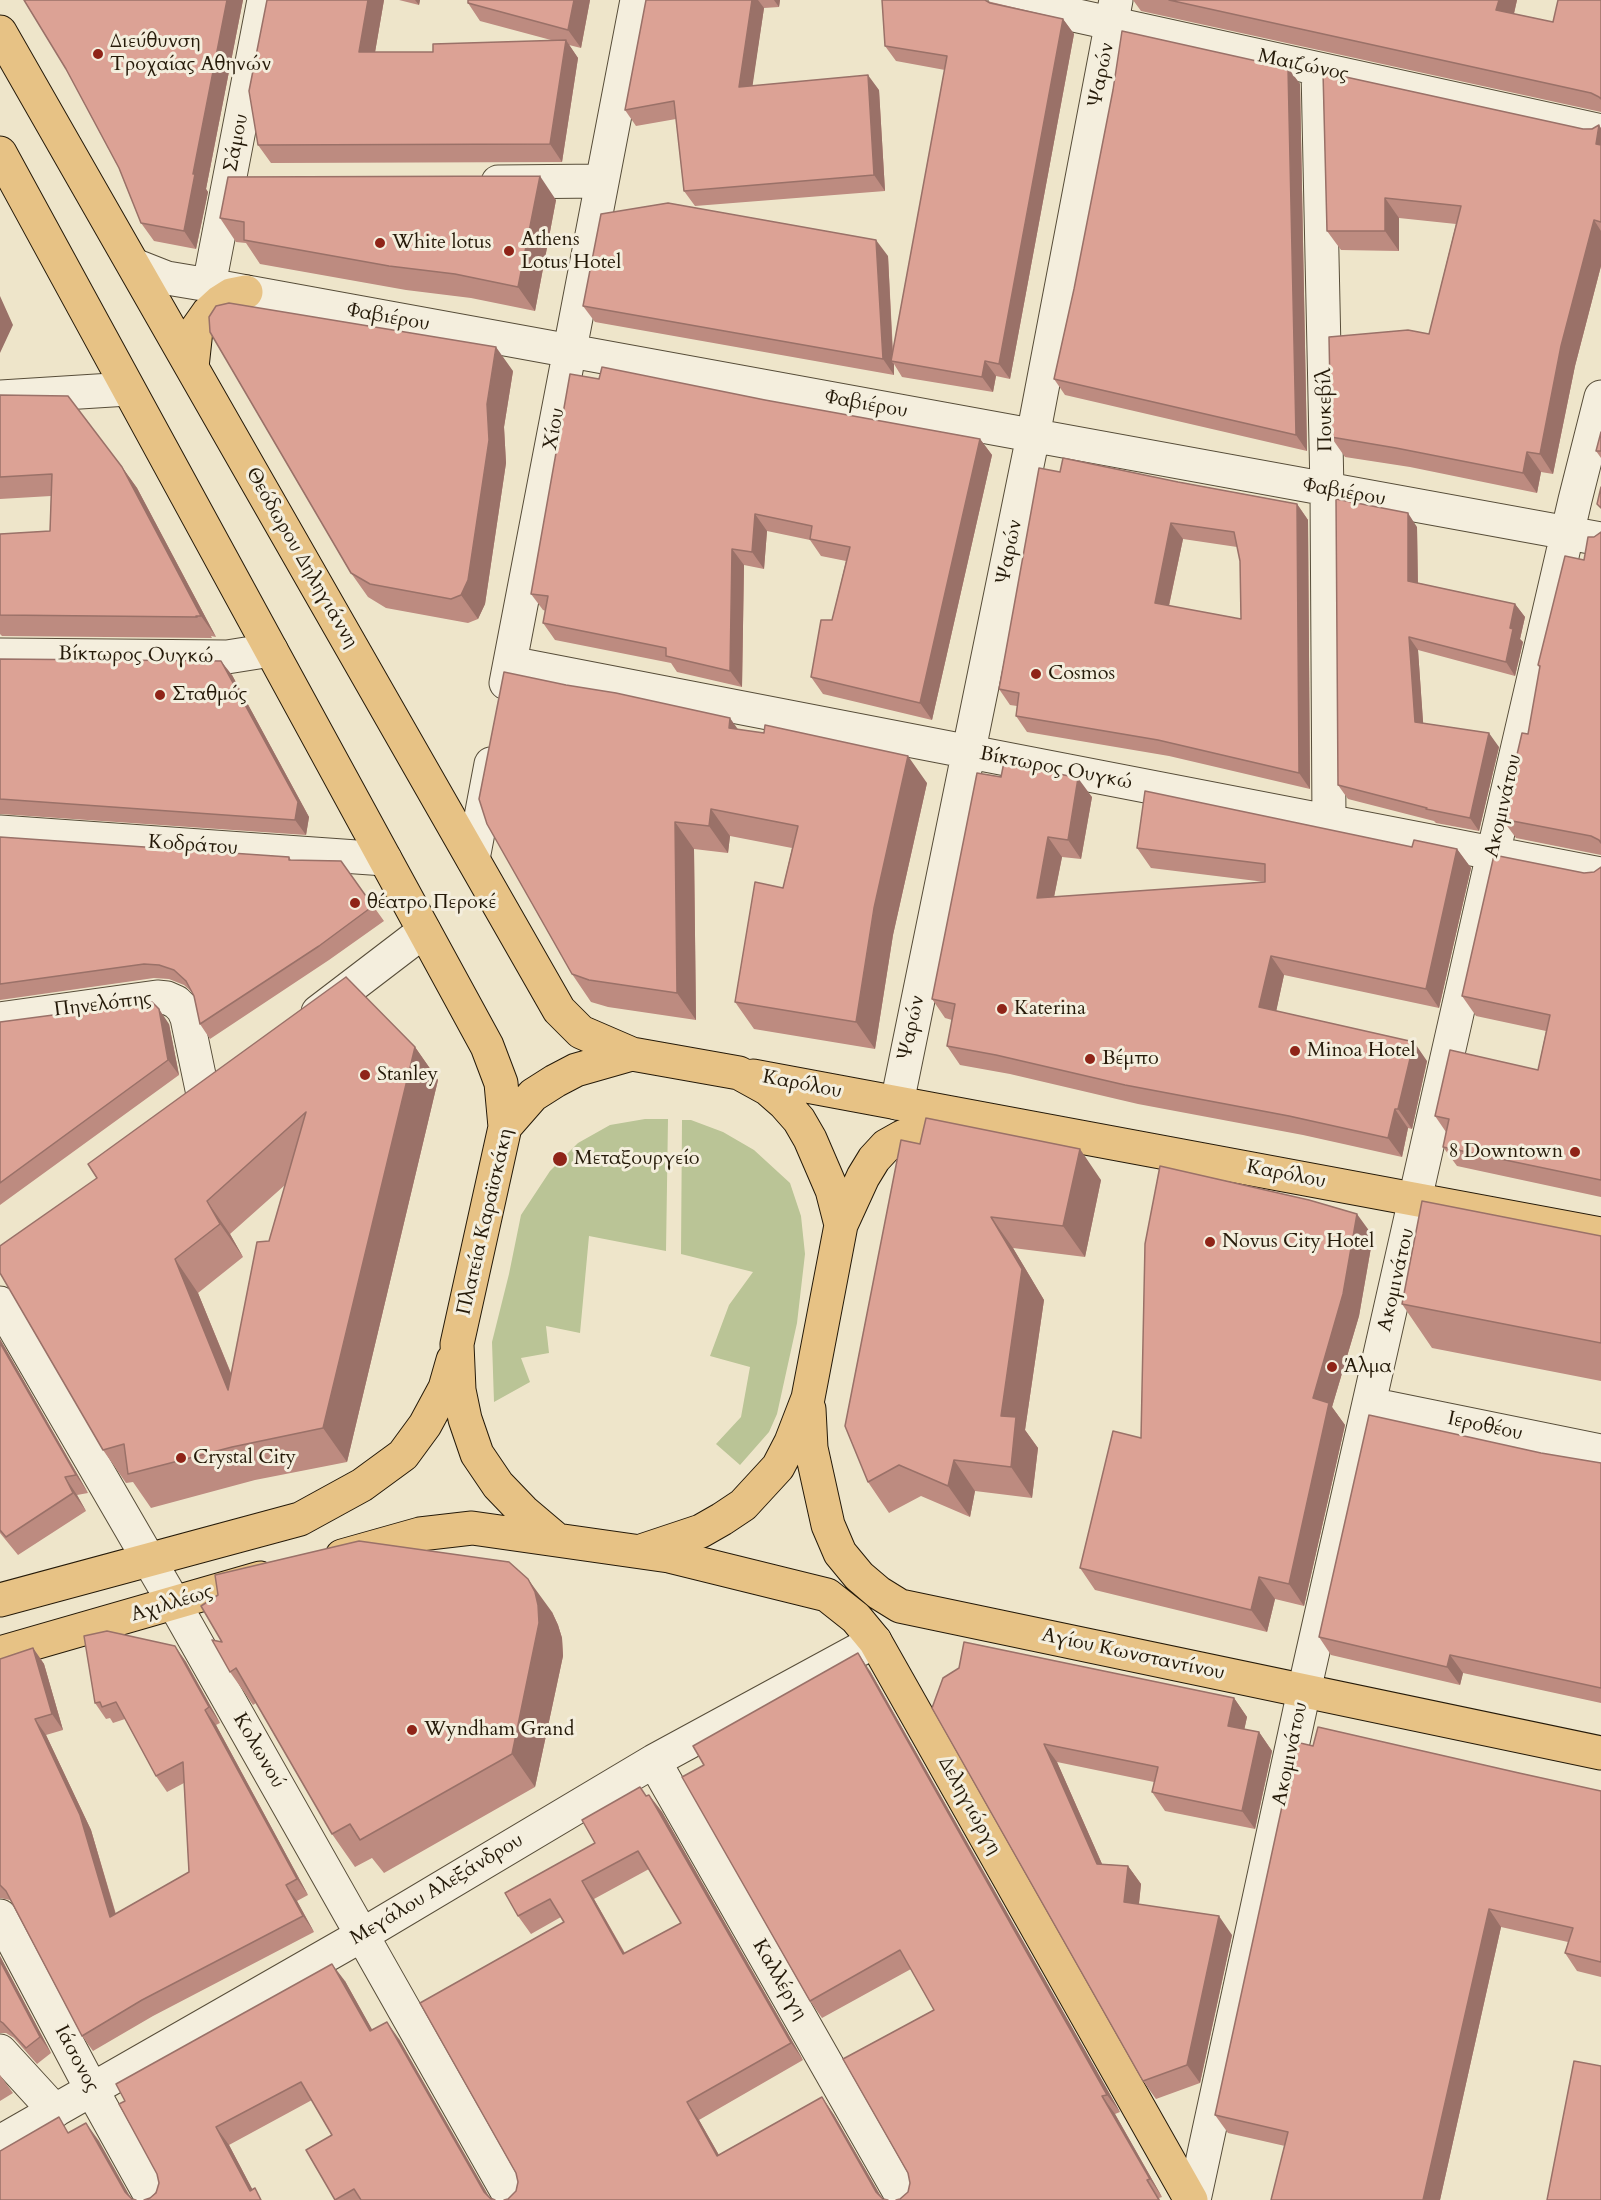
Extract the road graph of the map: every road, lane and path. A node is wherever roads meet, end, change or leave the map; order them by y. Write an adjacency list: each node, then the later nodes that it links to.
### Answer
1 (264, 0): 10 (street, Σάμου)
2 (637, 0): 9 (street, Χίου)
3 (1005, 0): 4 (street, Μαιζώνος)
4 (1114, 12): 6 (street, Μαιζώνος); 22 (street, Ψαρών)
5 (1, 35): 14 (main road, Θεόδωρου Δηληγιάννη)
6 (1318, 70): 7 (street, Μαιζώνος); 23 (street, Πουκεβίλ)
7 (1601, 131)
8 (0, 153): 13 (main road)
9 (602, 181): 12 (street); 17 (street, Χίου)
10 (229, 182): 11 (street); 15 (street, Σάμου)
11 (264, 182)
12 (474, 182)
13 (11, 196): 19 (main road)
14 (134, 265): 15 (street, Φαβιέρου); 18 (main road, Θεόδωρου Δηληγιάννη)
15 (209, 285): 16 (street, Φαβιέρου)
16 (246, 292): 17 (street, Φαβιέρου); 18 (main road)
17 (570, 351): 22 (street, Φαβιέρου); 28 (street, Χίου)
18 (192, 367): 34 (main road, Θεόδωρου Δηληγιάννη)
19 (128, 388): 20 (street); 26 (main road)
20 (0, 397)
21 (1601, 397): 24 (street, Ακομινάτου)
22 (1033, 436): 23 (street, Φαβιέρου); 29 (street, Ψαρών)
23 (1328, 490): 24 (street, Φαβιέρου); 30 (street, Πουκεβίλ)
24 (1567, 533): 25 (street, Φαβιέρου); 32 (street, Ακομινάτου)
25 (1601, 539)
26 (271, 650): 27 (street, Βίκτωρος Ουγκώ); 33 (main road)
27 (0, 655)
28 (510, 663): 29 (street, Βίκτωρος Ουγκώ); 34 (street, Χίου)
29 (970, 752): 30 (street, Βίκτωρος Ουγκώ); 43 (street, Ψαρών)
30 (1329, 822): 32 (street, Βίκτωρος Ουγκώ)
31 (0, 832): 33 (street, Κοδράτου)
32 (1493, 854): 35 (street, Βίκτωρος Ουγκώ); 47 (street, Ακομινάτου)
33 (386, 859): 36 (main road)
34 (473, 859): 39 (main road, Θεόδωρου Δηληγιάννη)
35 (1601, 874)
36 (424, 931): 38 (street); 46 (main road)
37 (0, 1019): 42 (street, Πηνελόπης)
38 (298, 1027)
39 (632, 1054): 40 (main road, Πλατεία Καραϊσκάκη); 46 (main road, Πλατεία Καραϊσκάκη)
40 (739, 1073): 43 (main road, Καρόλου); 48 (main road, Πλατεία Καραϊσκάκη)
41 (232, 1077): 42 (street)
42 (204, 1099): 45 (street)
43 (897, 1103): 44 (main road, Καρόλου)
44 (972, 1117): 47 (main road, Καρόλου); 48 (main road, Καρόλου)
45 (176, 1120)
46 (505, 1127): 51 (main road, Πλατεία Καραϊσκάκη)
47 (1415, 1199): 49 (main road, Καρόλου); 53 (street, Ακομινάτου)
48 (841, 1225): 52 (main road, Πλατεία Καραϊσκάκη)
49 (1601, 1234)
50 (0, 1303): 57 (street, Κολωνού)
51 (458, 1344): 55 (main road, Πλατεία Καραϊσκάκη); 57 (main road)
52 (808, 1398): 56 (main road, Πλατεία Καραϊσκάκη); 62 (main road, Αγίου Κωνσταντίνου)
53 (1369, 1404): 54 (street, Ιεροθέου); 62 (street, Ακομινάτου)
54 (1601, 1451)
55 (556, 1539): 56 (main road, Πλατεία Καραϊσκάκη); 59 (main road, Αχιλλέως)
56 (637, 1552): 60 (main road, Δεληγιώργη)
57 (149, 1559): 58 (main road); 59 (street, Κολωνού)
58 (0, 1600)
59 (174, 1603): 61 (main road, Αχιλλέως); 66 (street, Κολωνού)
60 (875, 1641): 64 (street, Μεγάλου Αλεξάνδρου); 74 (main road, Δεληγιώργη)
61 (0, 1653)
62 (1304, 1691): 63 (main road, Αγίου Κωνσταντίνου); 74 (street, Ακομινάτου)
63 (1601, 1753)
64 (654, 1761): 66 (street, Μεγάλου Αλεξάνδρου); 73 (street, Καλλέργη)
65 (0, 1916): 68 (street, Ιάσονος)
66 (362, 1935): 68 (street, Μεγάλου Αλεξάνδρου); 72 (street, Κολωνού)
67 (0, 2051): 69 (street)
68 (92, 2090): 69 (street, Μεγάλου Αλεξάνδρου); 71 (street, Ιάσονος)
69 (55, 2111): 70 (street, Μεγάλου Αλεξάνδρου)
70 (0, 2142)
71 (153, 2200)
72 (512, 2200)
73 (904, 2200)
74 (1192, 2200)

